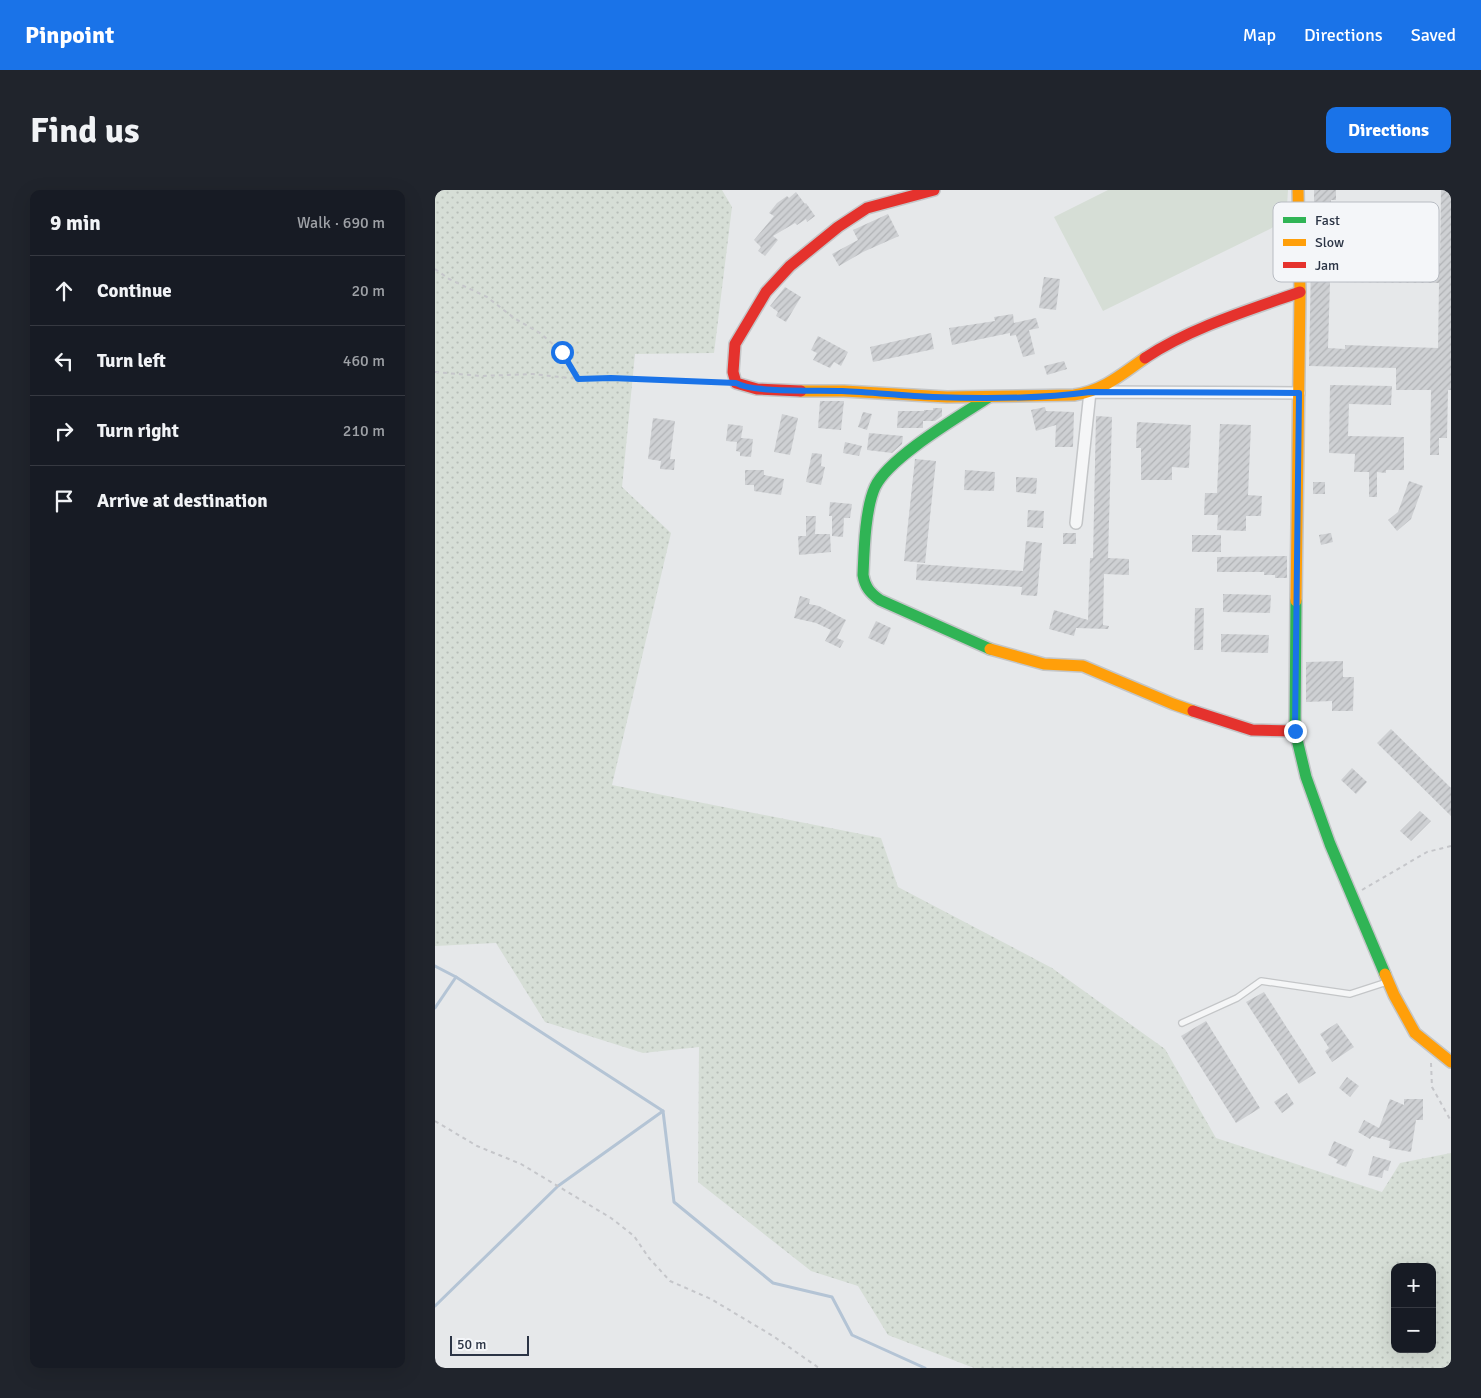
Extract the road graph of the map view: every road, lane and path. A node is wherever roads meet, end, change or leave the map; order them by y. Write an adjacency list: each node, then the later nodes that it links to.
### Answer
1 (934, 190): 7 (street)
2 (435, 269): 6 (path)
3 (1300, 282): 4 (street)
4 (1300, 292): 8 (street); 9 (street)
5 (435, 372): 6 (path)
6 (578, 379): 7 (path)
7 (736, 383): 10 (street)
8 (1090, 392): 9 (street); 10 (street); 11 (street)
9 (1299, 393): 12 (street)
10 (989, 397): 12 (street)
11 (1076, 523)
12 (1295, 731): 14 (street)
13 (1451, 846): 14 (path)
14 (1352, 897): 15 (street)
15 (1388, 981): 16 (lane); 17 (street)
16 (1182, 1023)
17 (1429, 1044): 18 (street); 20 (path)
18 (1451, 1062)
19 (435, 1121): 21 (path)
20 (1451, 1121)
21 (819, 1368)

